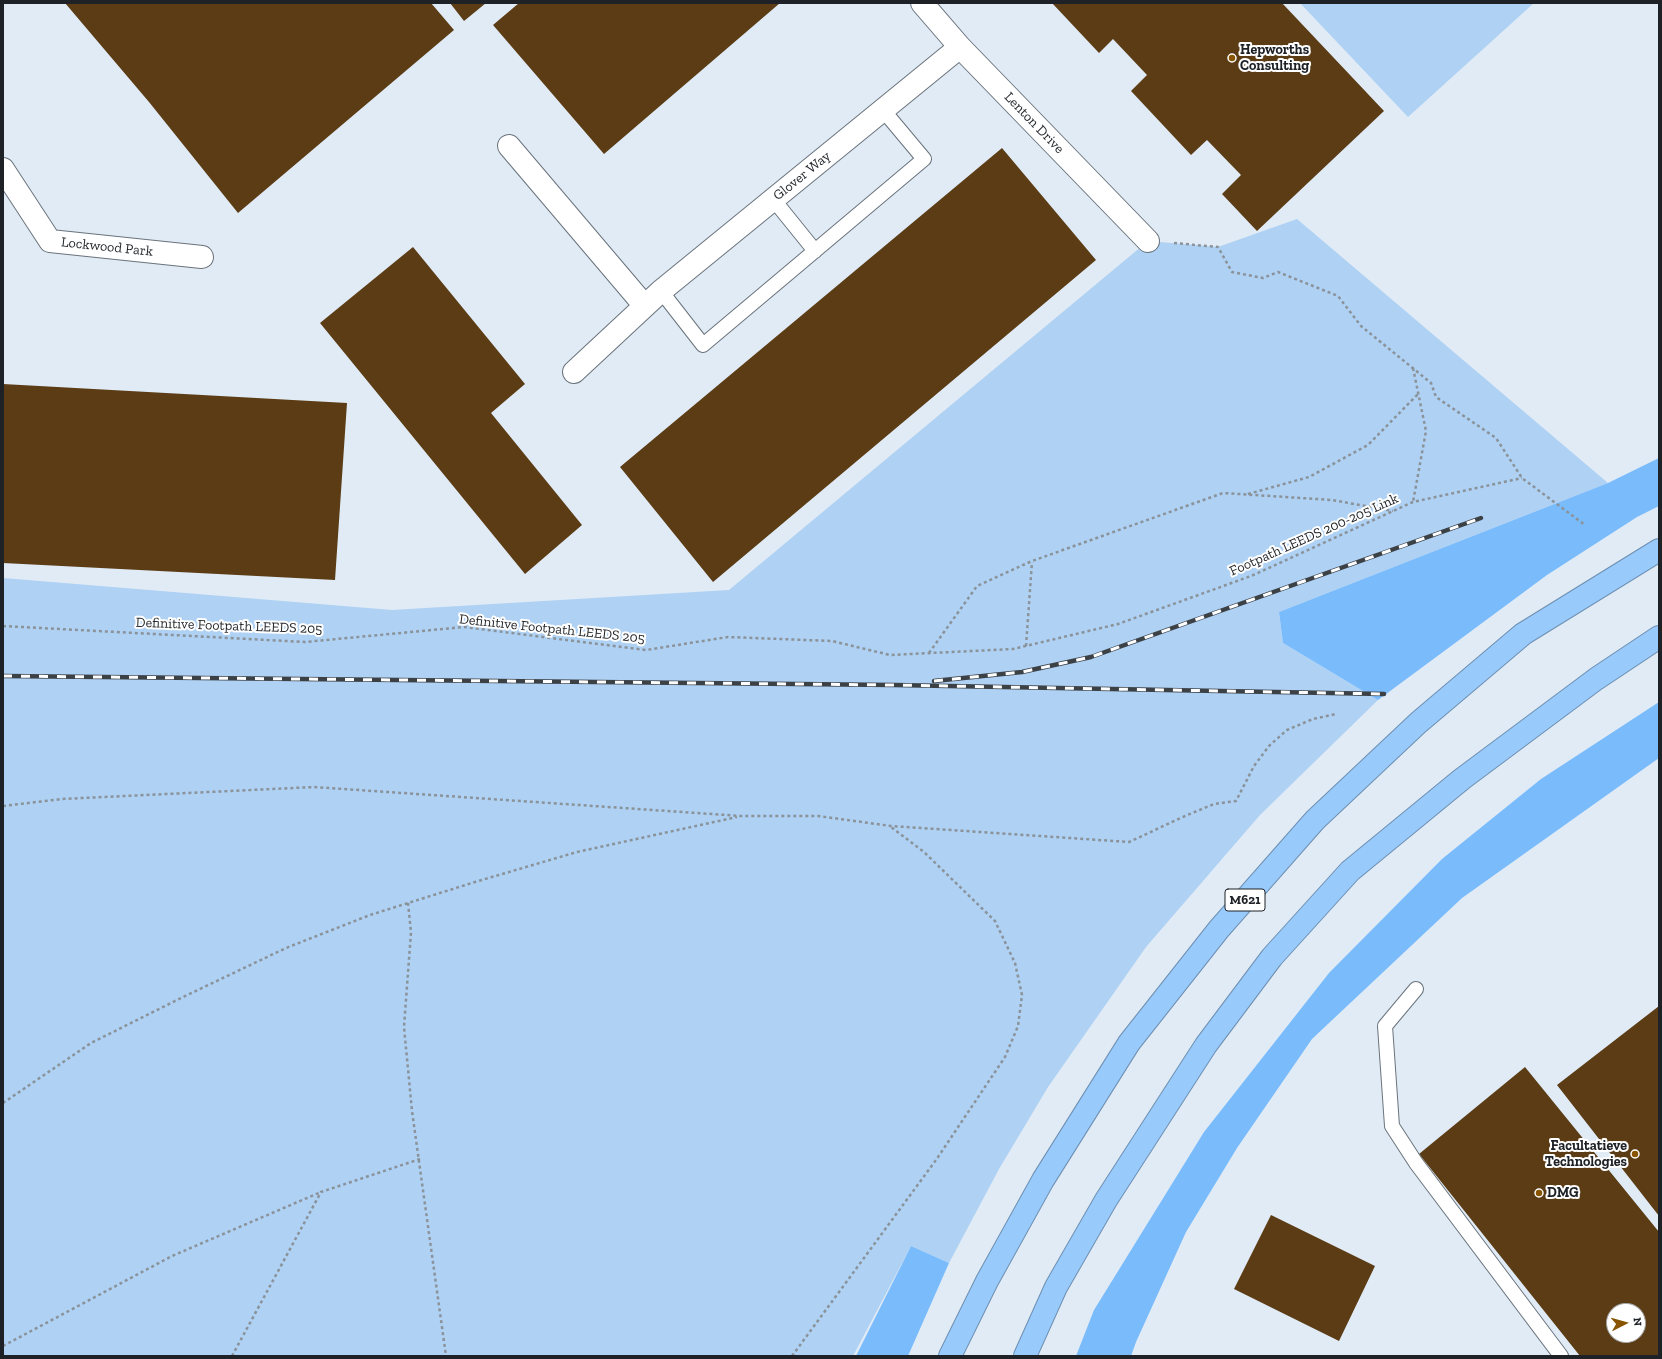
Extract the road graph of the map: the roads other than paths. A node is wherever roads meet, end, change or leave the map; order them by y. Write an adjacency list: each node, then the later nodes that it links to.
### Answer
1 (922, 3): 2 (street, Lenton Drive)
2 (960, 47): 3 (street, Glover Way); 7 (street, Lenton Drive)
3 (883, 110): 6 (street, Glover Way); 8 (lane)
4 (509, 146): 11 (street)
5 (3, 169): 9 (street, Lockwood Park)
6 (773, 199): 8 (lane); 10 (street, Glover Way)
7 (1148, 241)
8 (815, 251): 10 (lane)
9 (202, 257)
10 (661, 291): 11 (street, Glover Way)
11 (644, 305): 12 (street, Glover Way)
12 (574, 372)
13 (1659, 550): 16 (highway, M621)
14 (1659, 637): 17 (highway)
15 (1416, 989): 18 (lane)
16 (950, 1356)
17 (1025, 1356)
18 (1562, 1356)

